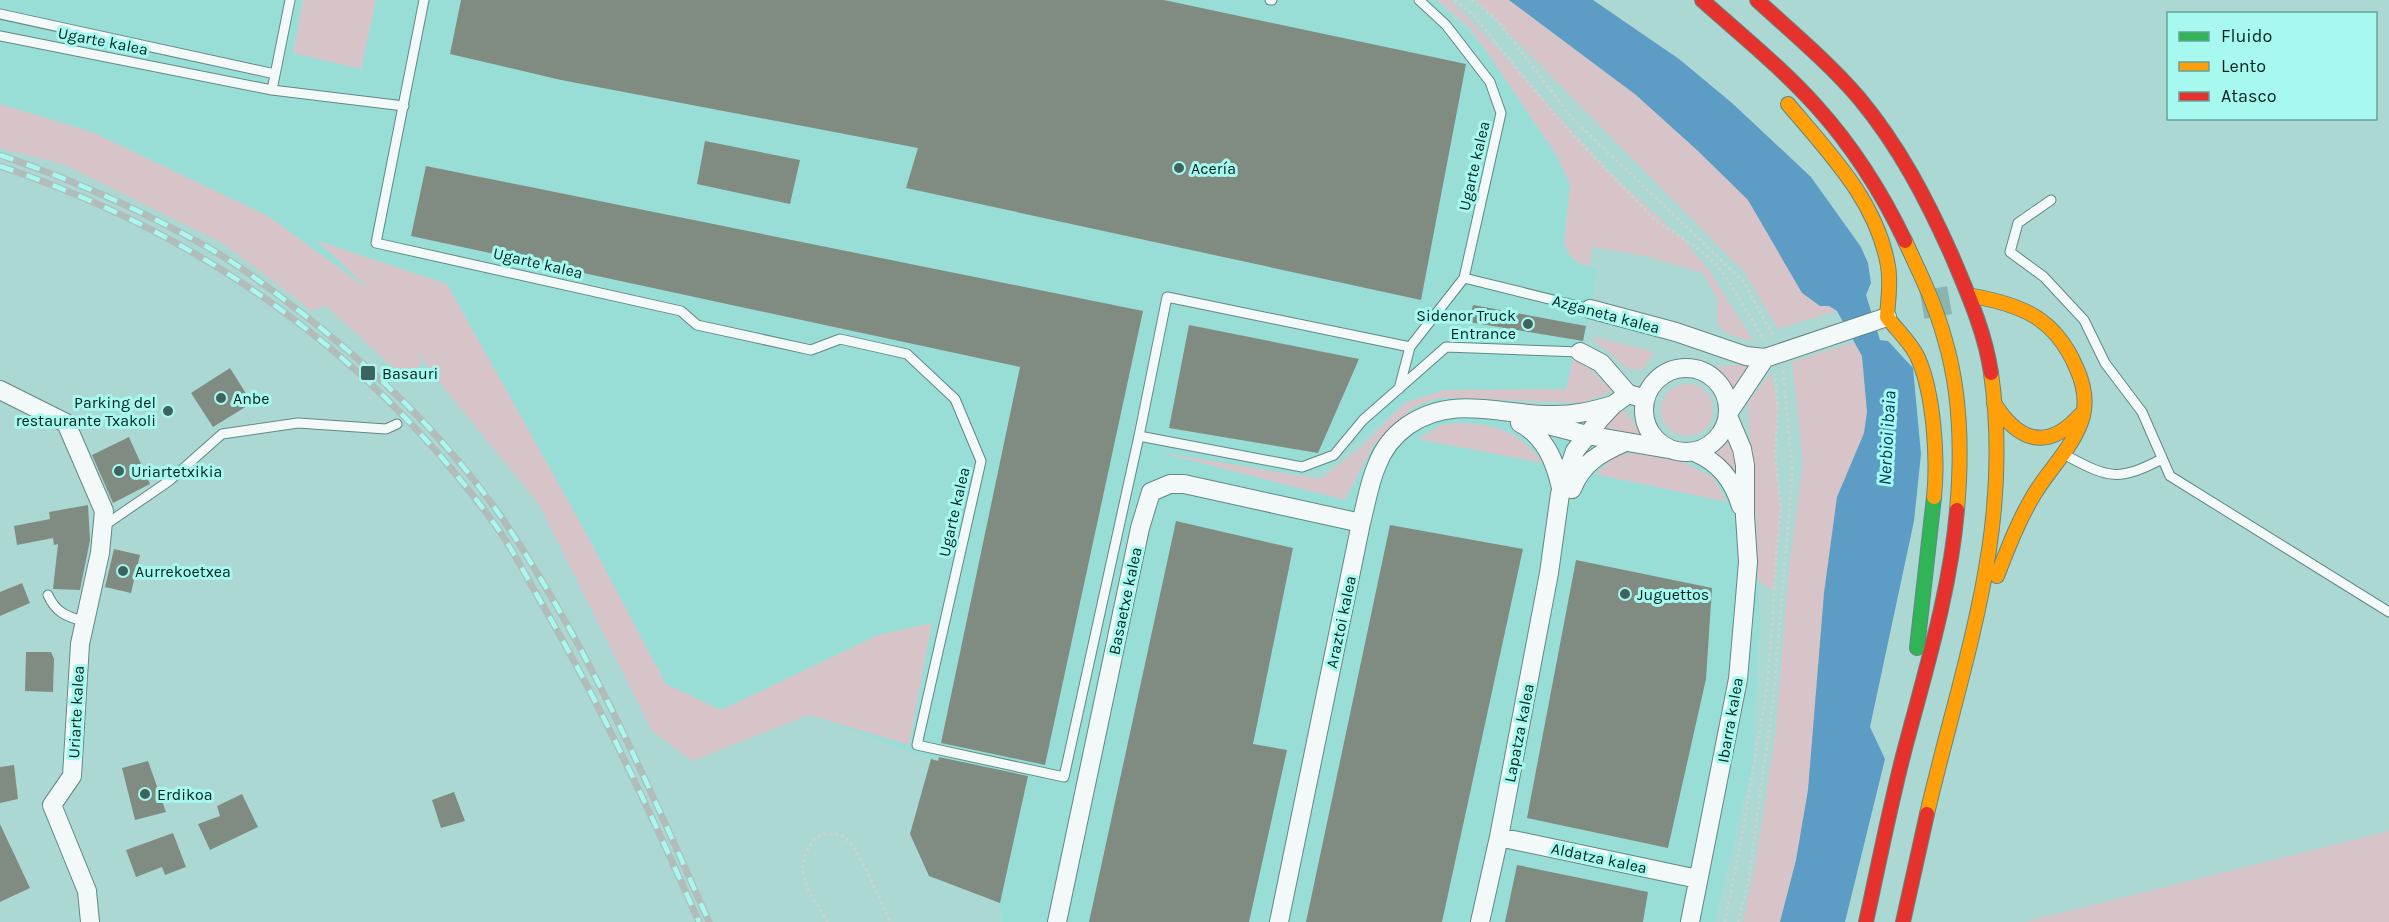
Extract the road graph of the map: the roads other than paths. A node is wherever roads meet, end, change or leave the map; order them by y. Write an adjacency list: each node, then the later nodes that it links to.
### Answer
1 (290, 0): 9 (lane)
2 (424, 0): 12 (lane, Ugarte kalea)
3 (1419, 0): 14 (lane, Ugarte kalea)
4 (1757, 0): 27 (main road)
5 (1696, 3): 7 (main road); 49 (main road)
6 (0, 14): 9 (lane)
7 (1704, 20)
8 (0, 36): 10 (lane, Ugarte kalea)
9 (275, 74): 10 (lane)
10 (272, 90): 12 (lane, Ugarte kalea)
11 (1779, 95): 18 (main road)
12 (404, 106): 34 (lane, Ugarte kalea)
13 (2051, 200): 39 (lane)
14 (1464, 278): 16 (lane, Azganeta kalea); 19 (lane, Ugarte kalea)
15 (1973, 296): 29 (main road)
16 (1590, 309): 22 (street, Azganeta kalea)
17 (1905, 311): 18 (main road)
18 (1887, 317): 21 (street); 49 (main road)
19 (1410, 347): 24 (lane, Ugarte kalea); 34 (lane, Ugarte kalea)
20 (1580, 351): 24 (lane); 26 (street)
21 (1773, 355): 22 (street, Azganeta kalea); 31 (street)
22 (1746, 356): 23 (street, Azganeta kalea)
23 (1689, 368): 26 (street, Azganeta kalea); 31 (street)
24 (1399, 389): 34 (lane)
25 (0, 390): 43 (street, Uriarte kalea)
26 (1637, 396): 28 (street, Azganeta kalea); 36 (street)
27 (1994, 403): 29 (main road); 48 (main road)
28 (1613, 405): 30 (street, Azganeta kalea); 33 (street, Azganeta kalea)
29 (2085, 408): 38 (main road)
30 (1497, 410): 33 (street); 40 (street, Azganeta kalea); 42 (street, Araztoi kalea)
31 (1728, 414): 37 (street); 41 (street, Ibarra kalea)
32 (397, 424): 43 (lane)
33 (1587, 435): 35 (street); 40 (street, Azganeta kalea)
34 (1139, 436)
35 (1625, 442): 36 (street); 44 (street)
36 (1670, 449): 37 (street)
37 (1694, 452): 41 (street, Ibarra kalea)
38 (2063, 454): 39 (lane); 48 (main road)
39 (2162, 459): 46 (lane)
40 (1562, 488): 44 (street, Azganeta kalea)
41 (1745, 516): 51 (street, Ibarra kalea)
42 (1361, 523): 53 (street, Basaetxe kalea); 54 (street, Araztoi kalea)
43 (102, 527): 47 (street, Uriarte kalea)
44 (1555, 543): 50 (street, Lapatza kalea)
45 (48, 595): 47 (lane)
46 (2389, 612)
47 (85, 622): 52 (street, Uriarte kalea)
48 (1970, 651): 58 (main road)
49 (1902, 759): 57 (main road)
50 (1499, 837): 51 (street, Aldatza kalea); 55 (street, Lapatza kalea)
51 (1698, 879): 56 (street, Ibarra kalea)
52 (90, 922)
53 (1057, 922)
54 (1279, 922)
55 (1480, 922)
56 (1689, 922)
57 (1866, 922)
58 (1903, 922)

